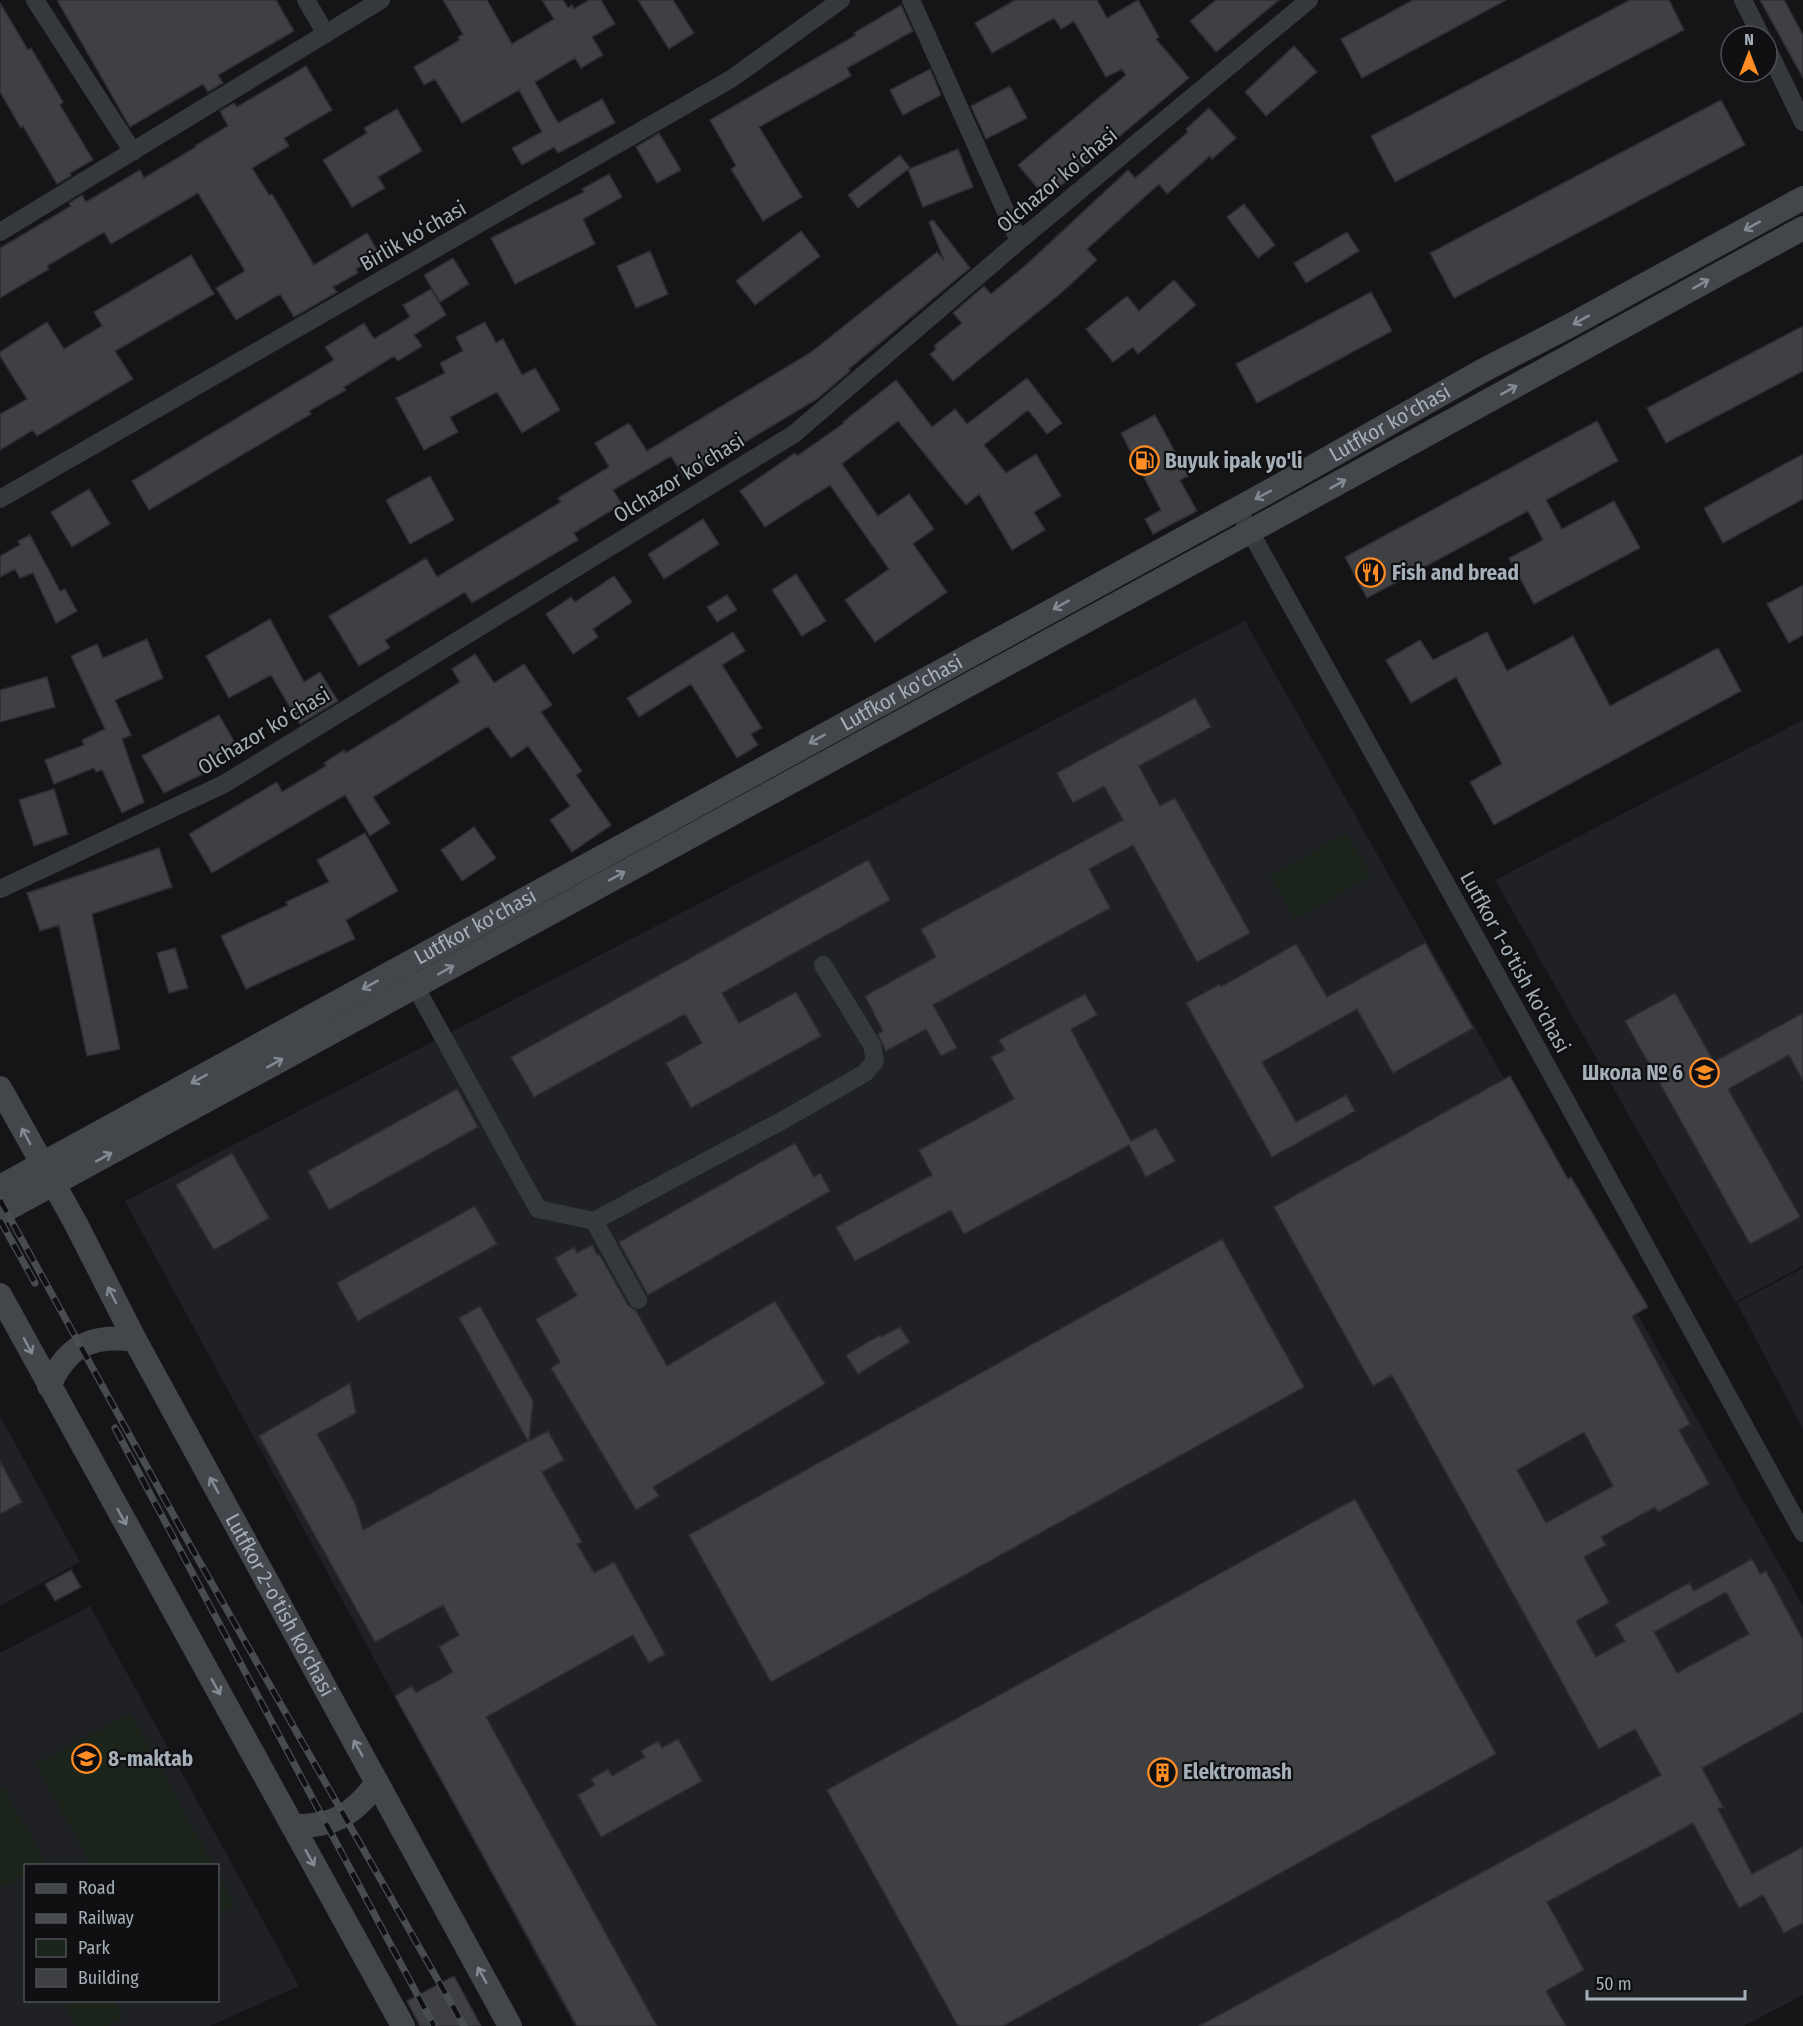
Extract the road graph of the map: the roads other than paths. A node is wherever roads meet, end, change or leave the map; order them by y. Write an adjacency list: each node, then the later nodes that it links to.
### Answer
1 (35, 0): 12 (street)
2 (306, 0): 9 (street)
3 (381, 0): 9 (street)
4 (841, 0): 17 (street, Birlik koʻchasi)
5 (911, 0): 16 (street)
6 (1309, 0): 16 (street, Olchazor koʻchasi)
7 (1743, 0): 8 (street)
8 (1755, 24)
9 (326, 34): 12 (street)
10 (1779, 73): 11 (street)
11 (1803, 122)
12 (132, 152): 15 (street)
13 (1802, 200): 18 (main road, Lutfkor ko'chasi, one-way to 18)
14 (1803, 228): 19 (main road, Lutfkor ko'chasi, one-way to 14)
15 (0, 232)
16 (1019, 241): 20 (street, Olchazor koʻchasi)
17 (0, 499)
18 (1237, 508): 19 (street, Lutfkor 1-o'tish ko'chasi); 22 (main road, Lutfkor ko'chasi, one-way to 22)
19 (1250, 532): 22 (main road, Lutfkor ko'chasi, one-way to 19); 32 (street, Lutfkor 1-o'tish ko'chasi)
20 (0, 889)
21 (823, 965): 27 (street)
22 (410, 976): 24 (main road, Lutfkor ko'chasi); 27 (street)
23 (0, 1088): 24 (main road, Lutfkor 2-o'tish ko'chasi, one-way to 23)
24 (47, 1174): 25 (main road, Lutfkor ko'chasi); 26 (main road, Lutfkor ko'chasi); 30 (main road, Lutfkor 2-o'tish ko'chasi, one-way to 24)
25 (0, 1187)
26 (0, 1213)
27 (594, 1221): 29 (street)
28 (0, 1295): 31 (main road, one-way to 31)
29 (638, 1300)
30 (135, 1340): 31 (main road); 33 (main road, Lutfkor 2-o'tish ko'chasi, one-way to 30)
31 (49, 1386): 34 (main road, one-way to 34)
32 (1803, 1533)
33 (377, 1783): 34 (main road); 36 (main road, Lutfkor 2-o'tish ko'chasi, one-way to 33)
34 (293, 1826): 35 (main road, one-way to 35)
35 (403, 2026)
36 (510, 2026)

